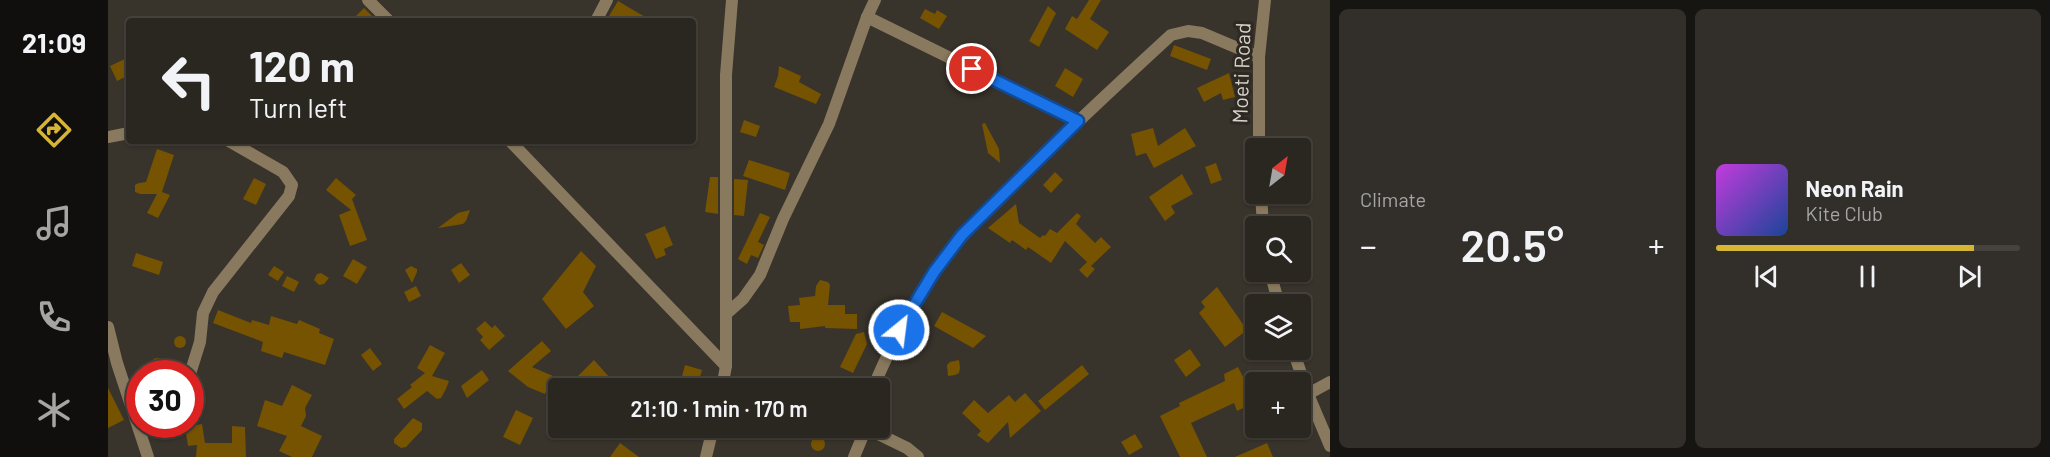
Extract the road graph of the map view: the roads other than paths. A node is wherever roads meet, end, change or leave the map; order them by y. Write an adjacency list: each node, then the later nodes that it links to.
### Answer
1 (368, 0): 7 (street)
2 (607, 0): 8 (street)
3 (732, 0): 16 (street)
4 (875, 0): 6 (street)
5 (1265, 0): 9 (street, Moeti Road)
6 (867, 17): 10 (street); 16 (street)
7 (386, 18)
8 (598, 18)
9 (1259, 57): 10 (street); 13 (street, Moeti Road)
10 (1078, 121): 21 (street)
11 (126, 134): 12 (street)
12 (108, 137)
13 (1259, 138)
14 (234, 144): 18 (street)
15 (514, 144): 19 (street)
16 (726, 314): 19 (street)
17 (108, 327): 23 (street)
18 (194, 360)
19 (726, 366): 20 (street)
20 (724, 378)
21 (877, 378)
22 (1330, 382): 24 (street)
23 (126, 389)
24 (1311, 392)
25 (1311, 401): 30 (street)
26 (142, 438): 31 (street)
27 (711, 438): 32 (street)
28 (862, 438): 33 (street)
29 (886, 438): 34 (street)
30 (1330, 446)
31 (148, 457)
32 (706, 457)
33 (854, 457)
34 (918, 457)

